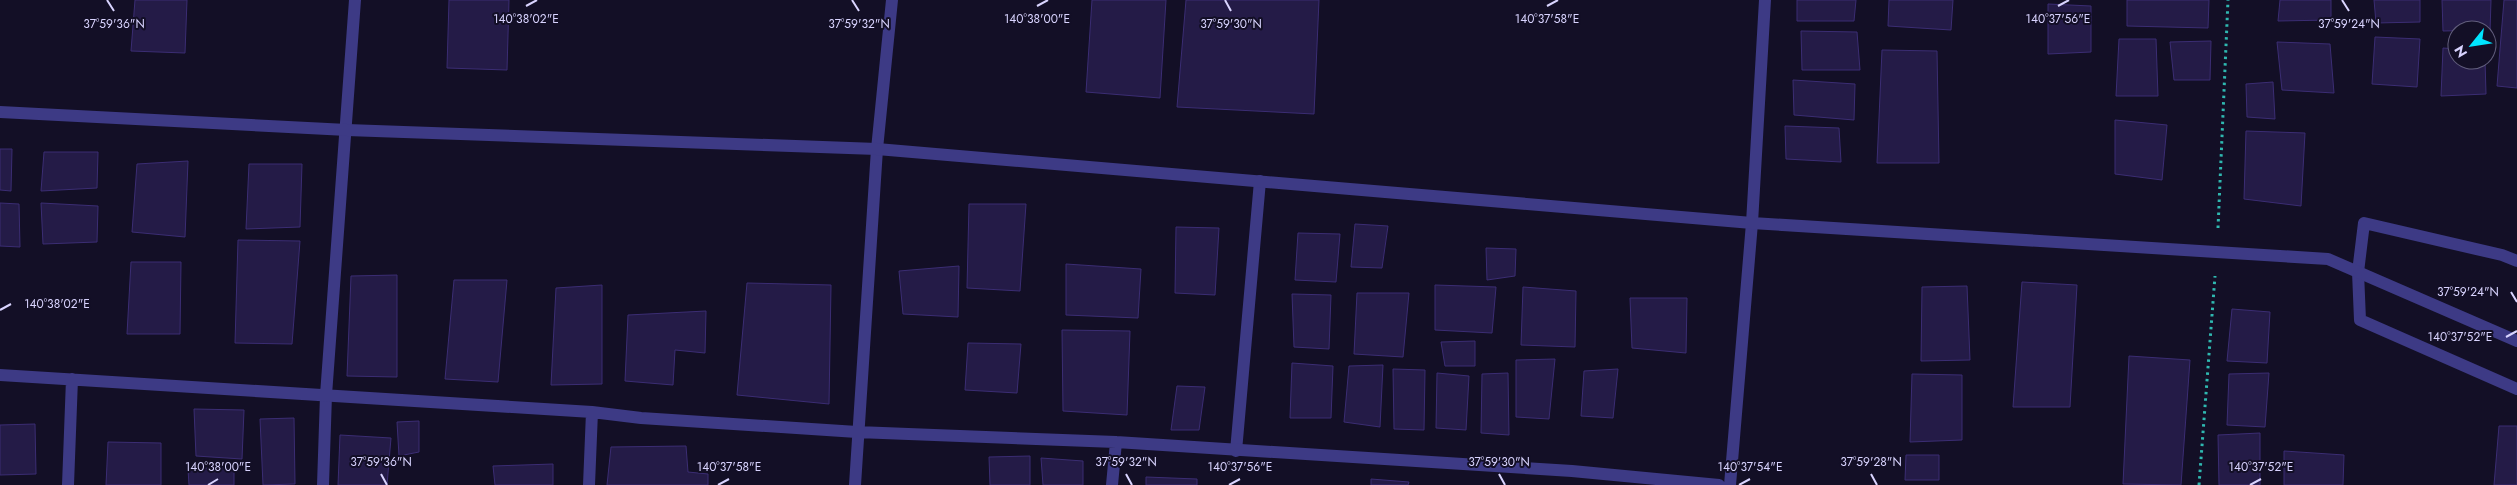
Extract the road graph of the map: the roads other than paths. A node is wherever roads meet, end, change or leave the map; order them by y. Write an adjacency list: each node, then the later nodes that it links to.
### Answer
1 (355, 0): 5 (street)
2 (892, 0): 6 (street)
3 (1765, 0): 8 (street)
4 (0, 112): 5 (street)
5 (347, 130): 6 (street); 15 (street)
6 (877, 149): 7 (street); 17 (street)
7 (1260, 181): 8 (street); 19 (street)
8 (1752, 223): 10 (street); 26 (street)
9 (2517, 261): 10 (street)
10 (2358, 272): 11 (street); 14 (street)
11 (2517, 341)
12 (0, 375): 13 (street)
13 (72, 379): 15 (street); 20 (street)
14 (2517, 389)
15 (326, 395): 16 (street); 21 (street)
16 (592, 412): 17 (street); 22 (street)
17 (857, 432): 18 (street); 23 (street)
18 (1116, 442): 19 (street); 24 (street)
19 (1236, 451): 25 (street)
20 (68, 485)
21 (323, 485)
22 (589, 485)
23 (855, 485)
24 (1112, 485)
25 (1719, 485)
26 (1730, 485)

